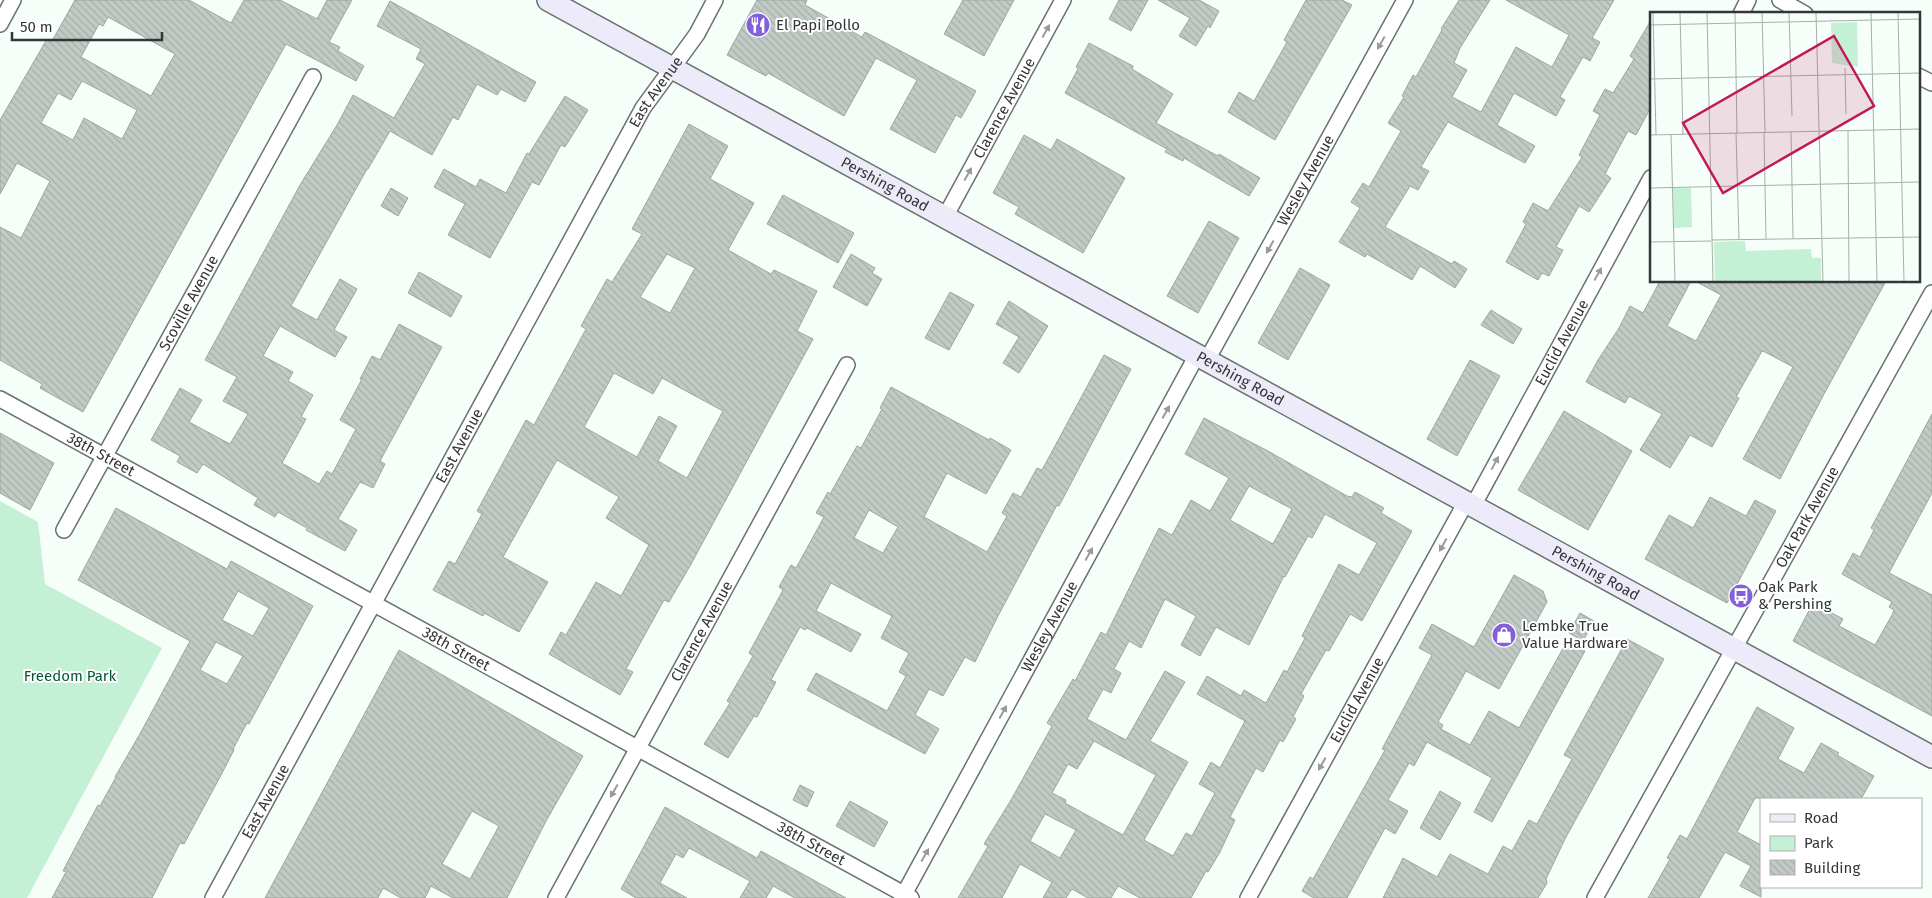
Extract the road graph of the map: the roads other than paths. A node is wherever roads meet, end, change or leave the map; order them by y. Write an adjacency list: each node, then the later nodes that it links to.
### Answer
1 (13, 0): 10 (street)
2 (548, 0): 11 (main road, Pershing Road)
3 (715, 0): 11 (street, East Avenue)
4 (1062, 0): 16 (street, Clarence Avenue, one-way to 4)
5 (1405, 0): 18 (street, Wesley Avenue, one-way to 18)
6 (1748, 0): 8 (street)
7 (1780, 0): 9 (street)
8 (1742, 12)
9 (1801, 12)
10 (0, 24)
11 (672, 68): 16 (main road, Pershing Road); 24 (street, East Avenue)
12 (312, 77): 21 (street, Scoville Avenue)
13 (1920, 77): 14 (street)
14 (1932, 84)
15 (1650, 180): 22 (street, Euclid Avenue, one-way to 15)
16 (945, 217): 18 (main road, Pershing Road)
17 (1932, 293): 25 (street, Oak Park Avenue)
18 (1202, 358): 22 (main road, Pershing Road); 28 (street, Wesley Avenue, one-way to 18)
19 (847, 365): 26 (street, Clarence Avenue)
20 (0, 399): 21 (street, 38th Street)
21 (105, 456): 23 (street, Scoville Avenue); 24 (street, 38th Street)
22 (1469, 504): 25 (main road, Pershing Road); 31 (street, Euclid Avenue, one-way to 31)
23 (64, 530)
24 (374, 604): 26 (street, 38th Street); 29 (street, East Avenue)
25 (1734, 648): 27 (main road, Pershing Road); 32 (street, Oak Park Avenue)
26 (637, 748): 28 (street, 38th Street); 30 (street, Clarence Avenue, one-way to 30)
27 (1932, 757)
28 (906, 897)
29 (213, 898)
30 (556, 898)
31 (1248, 898)
32 (1595, 898)

